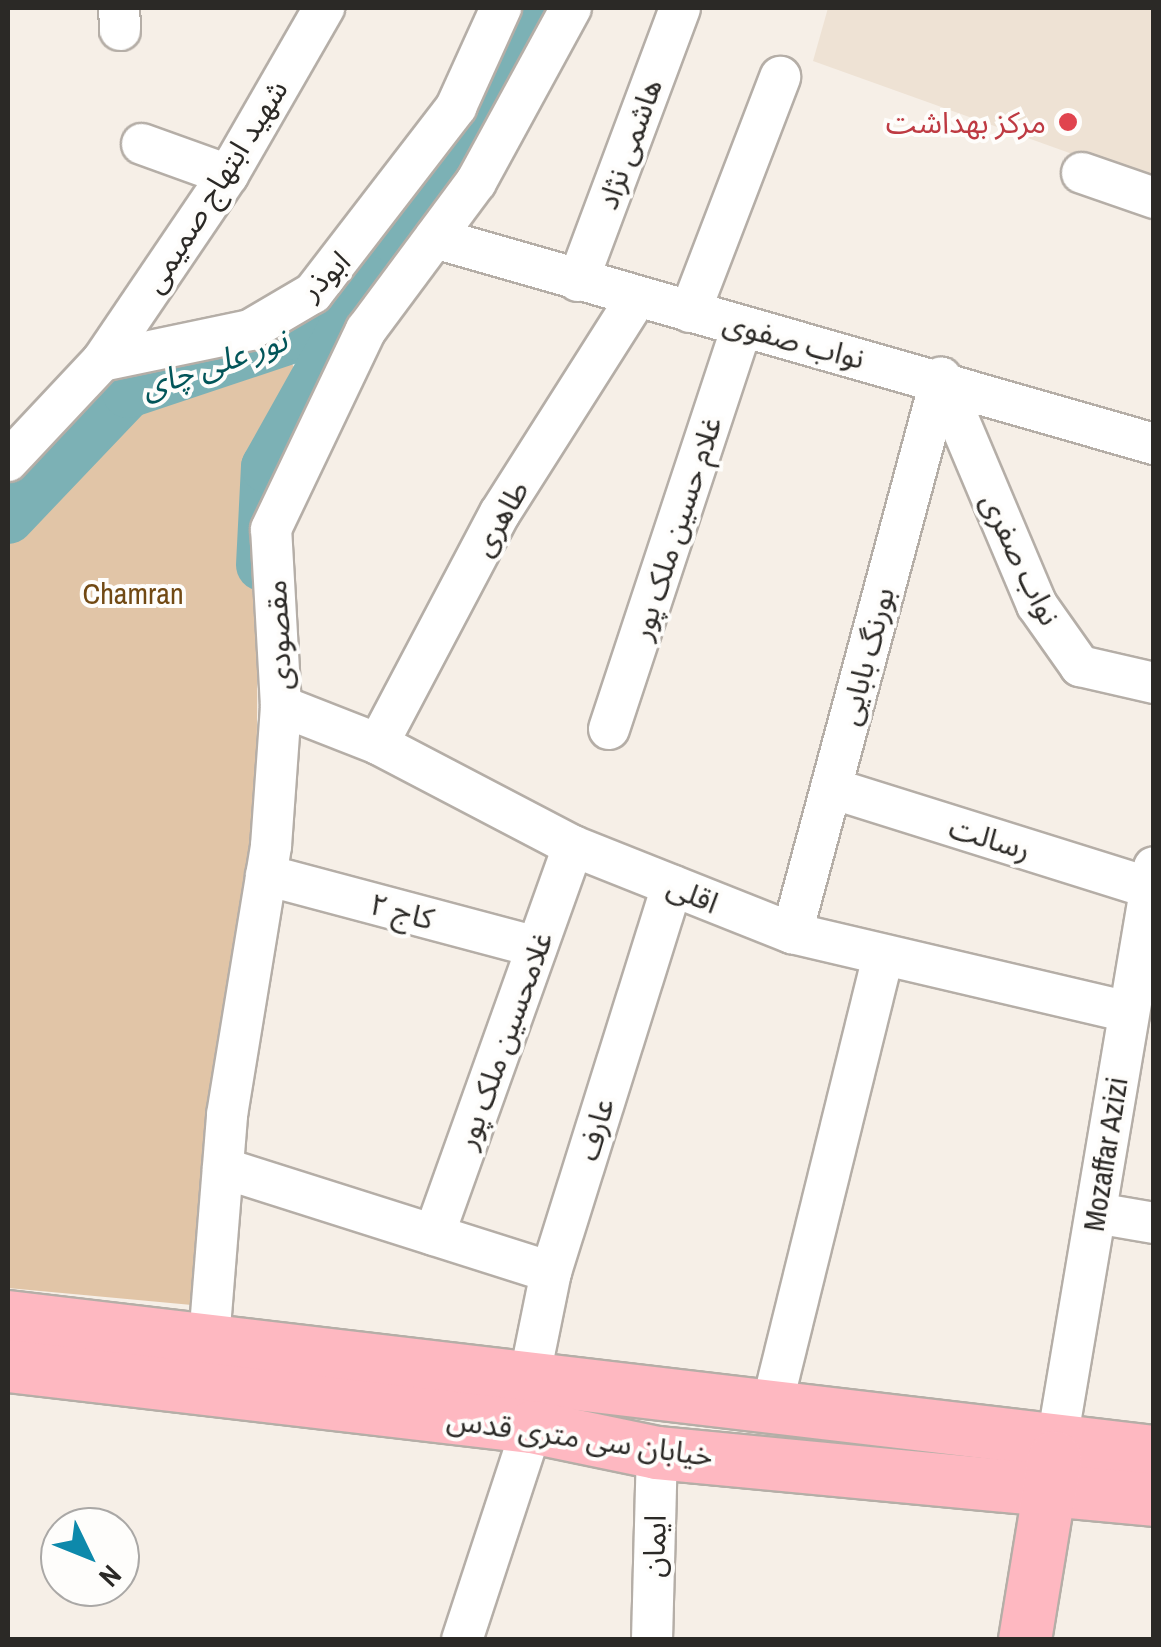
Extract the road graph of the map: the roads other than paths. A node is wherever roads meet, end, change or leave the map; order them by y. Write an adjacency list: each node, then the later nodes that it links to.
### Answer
1 (324, 8): 8 (street, شهید ابتهاج صمیمی)
2 (500, 8): 15 (street, ابوذر)
3 (571, 8): 10 (street, مقصودی)
4 (680, 8): 11 (street, هاشمی نژاد)
5 (780, 77): 13 (street)
6 (142, 144): 8 (street)
7 (1082, 173): 9 (street)
8 (228, 175): 15 (street, شهید ابتهاج صمیمی)
9 (1154, 198)
10 (435, 238): 11 (street, نواب صفوی); 20 (street, مقصودی)
11 (578, 281): 12 (street, نواب صفوی)
12 (636, 299): 13 (street, نواب صفوی); 22 (street, طاهری)
13 (690, 312): 14 (street, نواب صفوی)
14 (742, 328): 16 (street, نواب صفوی); 21 (street, غلام حسین ملک پور)
15 (102, 362): 18 (street)
16 (941, 378): 17 (street, نواب صفوی); 19 (street, نواب صفری); 23 (street, بورنگ بابایی)
17 (1154, 444)
18 (8, 461)
19 (1154, 683)
20 (281, 706): 22 (street, اقلی); 25 (street, مقصودی)
21 (610, 728)
22 (378, 744): 24 (street, اقلی)
23 (831, 788): 26 (street, رسالت); 28 (street, بورنگ بابایی)
24 (573, 846): 27 (street, اقلی); 29 (street, غلامحسین ملک پور)
25 (266, 876): 29 (street, کاج ۲); 33 (street, مقصودی)
26 (1152, 878): 31 (street, Mozaffar Azizi)
27 (672, 886): 28 (street, اقلی); 37 (street, عارف)
28 (792, 934): 30 (street, اقلی)
29 (537, 946): 36 (street, غلامحسین ملک پور)
30 (883, 954): 31 (street, اقلی); 42 (street)
31 (1129, 1012): 32 (street, Mozaffar Azizi)
32 (1135, 1091): 34 (street, Mozaffar Azizi)
33 (223, 1168): 36 (street); 39 (street, مقصودی)
34 (1096, 1214): 35 (street); 46 (street, Mozaffar Azizi)
35 (1154, 1223)
36 (434, 1235): 37 (street)
37 (550, 1272): 41 (street, عارف)
38 (8, 1317): 39 (main road, خیابان سی متری قدس)
39 (209, 1340): 41 (main road, خیابان سی متری قدس)
40 (8, 1366): 43 (main road, خیابان سی متری قدس)
41 (530, 1376): 42 (main road, خیابان سی متری قدس)
42 (772, 1405): 46 (main road, خیابان سی متری قدس)
43 (532, 1426): 45 (main road, خیابان سی متری قدس); 48 (street)
44 (1154, 1452): 46 (main road, خیابان سی متری قدس)
45 (657, 1453): 46 (main road, خیابان سی متری قدس); 49 (street, ایمان)
46 (1053, 1465): 47 (main road, خیابان سی متری قدس); 50 (main road)
47 (1154, 1500)
48 (462, 1640)
49 (652, 1640)
50 (1026, 1640)

